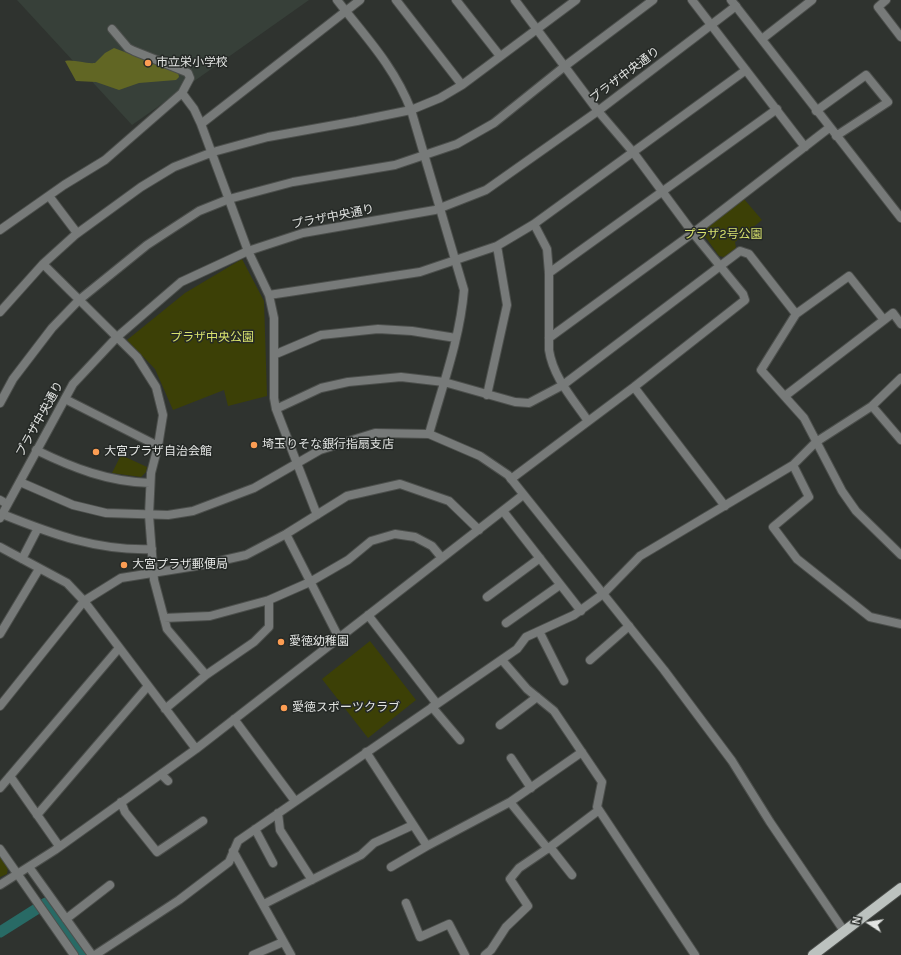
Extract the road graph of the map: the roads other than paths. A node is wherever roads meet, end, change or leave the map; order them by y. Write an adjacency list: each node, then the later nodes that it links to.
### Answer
1 (337, 0): 13 (street)
2 (360, 0): 13 (street)
3 (396, 0): 22 (street)
4 (456, 0): 19 (street)
5 (526, 0): 11 (street)
6 (576, 0): 16 (street)
7 (653, 0): 20 (street)
8 (692, 0): 14 (street)
9 (812, 0): 18 (street)
10 (886, 0): 17 (street)
11 (517, 3): 16 (street)
12 (733, 3): 14 (street, プラザ中央通り); 18 (street)
13 (346, 11): 25 (street); 28 (street)
14 (712, 25): 21 (street); 26 (street, プラザ中央通り)
15 (112, 29): 23 (street)
16 (538, 29): 19 (street); 20 (street)
17 (901, 37)
18 (762, 39): 27 (street)
19 (500, 56): 22 (street)
20 (564, 66): 26 (street); 34 (street)
21 (746, 70): 24 (street); 33 (street)
22 (462, 86): 25 (street)
23 (182, 93): 28 (street); 36 (street)
24 (777, 109): 31 (street); 35 (street)
25 (410, 110): 32 (street); 34 (street)
26 (598, 111): 33 (street); 38 (street, プラザ中央通り)
27 (816, 111): 29 (street); 30 (street)
28 (201, 124): 32 (street)
29 (830, 128): 30 (street); 31 (street)
30 (836, 136): 39 (street)
31 (805, 147): 43 (street)
32 (213, 152): 37 (street); 42 (street)
33 (633, 152): 35 (street); 40 (street)
34 (424, 155): 37 (street); 38 (street)
35 (662, 190): 43 (street); 49 (street)
36 (49, 196): 41 (street); 42 (street)
37 (229, 199): 45 (street); 51 (street)
38 (440, 208): 45 (street, プラザ中央通り); 46 (street)
39 (901, 218)
40 (534, 224): 44 (street); 49 (street)
41 (0, 230)
42 (77, 233): 47 (street)
43 (693, 233): 48 (street); 58 (street)
44 (497, 246): 46 (street); 64 (street)
45 (248, 251): 50 (street); 56 (street, プラザ中央通り)
46 (456, 260): 50 (street); 57 (street)
47 (43, 264): 51 (street); 52 (street)
48 (720, 266): 53 (street); 62 (street); 63 (street)
49 (549, 273): 58 (street)
50 (269, 296): 59 (street)
51 (79, 300): 56 (street); 67 (street)
52 (0, 312)
53 (796, 314): 54 (street); 65 (street)
54 (884, 320): 55 (street); 65 (street)
55 (901, 324)
56 (117, 337): 66 (street, プラザ中央通り); 74 (street)
57 (456, 338): 59 (street); 61 (street)
58 (549, 338): 62 (street)
59 (276, 354): 69 (street)
60 (901, 378): 68 (street)
61 (444, 382): 64 (street); 69 (street); 71 (street)
62 (563, 385): 64 (street); 70 (street)
63 (634, 387): 70 (street); 83 (street)
64 (487, 395)
65 (785, 396): 73 (street)
66 (65, 399): 74 (street); 75 (street, プラザ中央通り)
67 (0, 403)
68 (872, 406): 72 (street); 73 (street)
69 (276, 409): 76 (street)
70 (588, 421): 78 (street)
71 (429, 434): 76 (street); 78 (street)
72 (901, 440)
73 (816, 442): 77 (street); 93 (street)
74 (158, 446): 80 (street)
75 (36, 450): 79 (street, プラザ中央通り); 80 (street)
76 (297, 463): 85 (street); 86 (street)
77 (793, 465): 83 (street); 109 (street)
78 (511, 479): 81 (street)
79 (20, 482): 82 (street, プラザ中央通り); 85 (street)
80 (150, 483): 85 (street)
81 (523, 495): 84 (street); 101 (street)
82 (4, 502): 87 (street, プラザ中央通り)
83 (725, 506): 101 (street)
84 (503, 511): 89 (street); 95 (street)
85 (150, 514): 92 (street)
86 (317, 515): 89 (street); 90 (street)
87 (1, 516): 88 (street)
88 (38, 528): 92 (street); 96 (street)
89 (479, 530): 94 (street)
90 (286, 534): 98 (street); 99 (street)
91 (0, 547): 96 (street)
92 (152, 550): 98 (street)
93 (901, 555)
94 (442, 558): 99 (street); 106 (street)
95 (540, 558): 100 (street); 102 (street)
96 (22, 559): 97 (street)
97 (39, 569): 104 (street); 112 (street)
98 (153, 572): 104 (street); 107 (street)
99 (310, 582): 103 (street); 113 (street)
100 (560, 585): 105 (street); 108 (street)
101 (603, 594): 105 (street); 110 (street)
102 (487, 597)
103 (269, 600): 107 (street); 117 (street)
104 (84, 601): 114 (street); 121 (street)
105 (581, 610): 111 (street)
106 (368, 615): 113 (street); 122 (street)
107 (164, 618): 117 (street)
108 (506, 623)
109 (901, 624)
110 (629, 626): 116 (street); 162 (street)
111 (539, 631): 115 (street); 118 (street)
112 (0, 634)
113 (339, 638): 124 (street)
114 (118, 648): 119 (street); 132 (street)
115 (502, 660): 120 (street); 122 (street)
116 (590, 660)
117 (206, 675): 123 (street)
118 (564, 681)
119 (148, 686): 123 (street); 141 (street)
120 (537, 697): 125 (street); 129 (street)
121 (0, 706)
122 (435, 706): 126 (street); 128 (street)
123 (165, 709): 127 (street)
124 (234, 719): 127 (street); 136 (street)
125 (500, 725)
126 (460, 740)
127 (196, 749): 131 (street)
128 (366, 752): 136 (street); 143 (street)
129 (582, 752): 135 (street); 139 (street)
130 (511, 758): 135 (street)
131 (161, 774): 133 (street); 137 (street)
132 (10, 776): 134 (street); 141 (street)
133 (168, 781)
134 (0, 788)
135 (530, 788): 138 (street)
136 (295, 801): 140 (street)
137 (121, 802): 142 (street); 145 (street)
138 (510, 802): 146 (street); 147 (street)
139 (599, 810): 147 (street); 170 (street)
140 (278, 813): 144 (street); 155 (street)
141 (37, 815): 145 (street)
142 (203, 821)
143 (413, 825): 146 (street); 155 (street)
144 (255, 829): 149 (street); 150 (street)
145 (59, 846): 151 (street)
146 (427, 846): 152 (street)
147 (549, 848): 154 (street); 169 (street)
148 (0, 850): 153 (street)
149 (233, 851): 160 (street); 165 (street)
150 (273, 863)
151 (29, 867): 153 (street); 161 (street)
152 (391, 867)
153 (18, 875): 156 (street); 164 (street)
154 (572, 875)
155 (312, 880): 160 (street)
156 (0, 885)
157 (110, 885): 161 (street)
158 (901, 888): 162 (main road)
159 (406, 903): 168 (street)
160 (264, 904): 163 (street)
161 (66, 919): 165 (street)
162 (844, 931): 171 (main road)
163 (283, 942): 166 (street); 167 (street)
164 (74, 955)
165 (93, 955)
166 (253, 955)
167 (291, 955)
168 (465, 955)
169 (485, 955)
170 (695, 955)
171 (813, 955)

